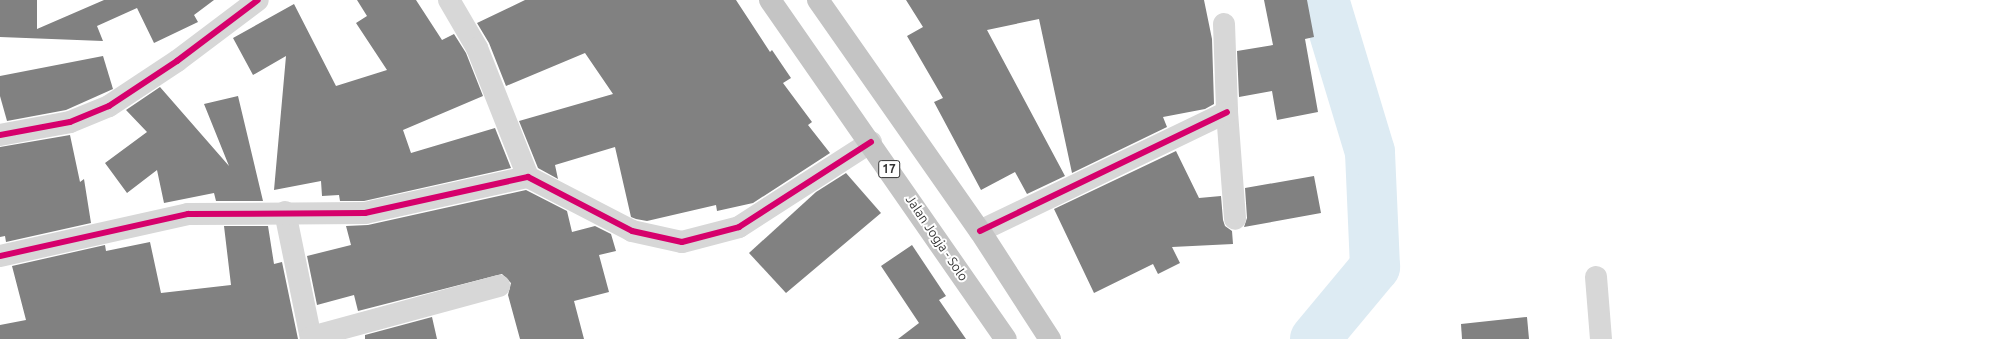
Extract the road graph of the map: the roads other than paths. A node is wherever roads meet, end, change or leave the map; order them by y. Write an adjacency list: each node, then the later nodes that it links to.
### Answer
1 (258, 0): 7 (street)
2 (448, 0): 9 (street)
3 (770, 0): 8 (highway, Jalan Jogja - Solo / 17)
4 (818, 0): 12 (highway)
5 (1224, 24): 6 (street)
6 (1227, 112): 11 (street); 12 (street)
7 (0, 135)
8 (871, 142): 9 (street); 17 (highway, Jalan Jogja - Solo / 17)
9 (528, 177): 10 (street)
10 (285, 212): 13 (street); 16 (street)
11 (1235, 219)
12 (980, 231): 18 (highway)
13 (0, 256)
14 (1596, 277): 19 (street)
15 (499, 286): 16 (street)
16 (311, 338)
17 (1006, 339)
18 (1050, 339)
19 (1601, 339)

